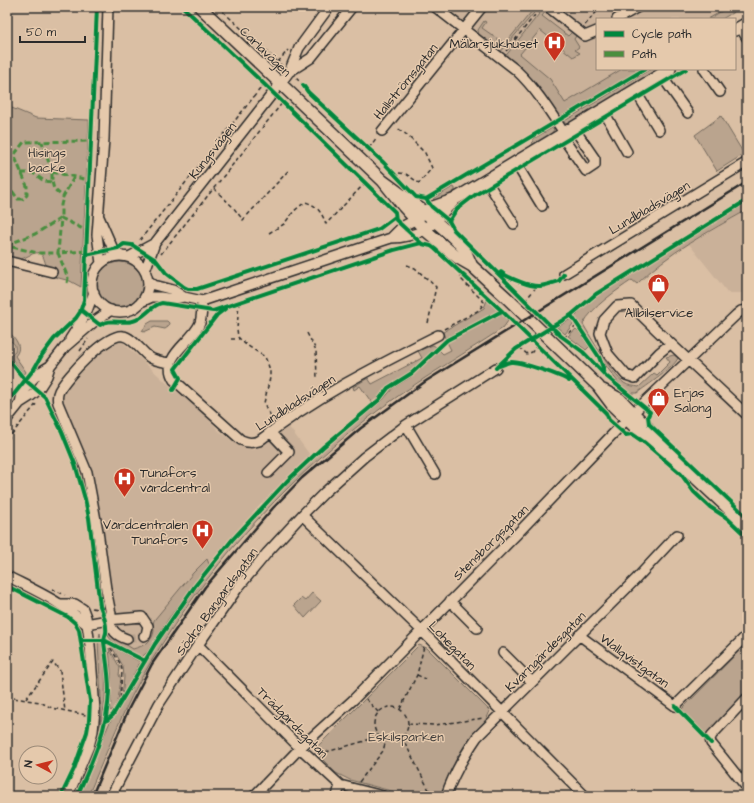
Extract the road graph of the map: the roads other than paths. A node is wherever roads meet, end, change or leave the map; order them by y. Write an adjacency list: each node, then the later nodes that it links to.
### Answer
1 (108, 7): 33 (street)
2 (200, 7): 19 (main road, Carlavägen)
3 (329, 7): 14 (street, Kungsvägen)
4 (352, 7): 15 (street, Kungsvägen)
5 (435, 7): 11 (street)
6 (548, 7): 12 (street)
7 (638, 7): 9 (street)
8 (478, 8): 11 (street, Hallströmsgatan)
9 (619, 18)
10 (741, 27): 13 (street)
11 (464, 30): 25 (street, Hallströmsgatan); 26 (street)
12 (596, 31)
13 (747, 38)
14 (299, 48): 15 (street); 16 (street, Kungsvägen)
15 (311, 58): 16 (street, Kungsvägen)
16 (286, 70): 19 (street, Kungsvägen)
17 (705, 70): 21 (street)
18 (666, 72): 20 (main road); 23 (street)
19 (273, 85): 34 (main road, Carlavägen); 39 (street, Kungsvägen)
20 (635, 90): 22 (main road); 24 (street)
21 (720, 92)
22 (603, 110): 26 (main road); 27 (street)
23 (688, 113)
24 (659, 130)
25 (382, 131)
26 (566, 132): 28 (main road)
27 (627, 152)
28 (516, 162): 30 (main road); 32 (street)
29 (747, 162): 46 (street, Lundbladsvägen)
30 (486, 180): 31 (main road); 36 (street)
31 (455, 199): 34 (main road); 35 (main road)
32 (542, 206)
33 (99, 216): 40 (street); 42 (street)
34 (420, 216): 35 (main road, Carlavägen); 37 (main road, Carlavägen); 38 (street)
35 (434, 221): 37 (main road); 43 (main road, Carlavägen)
36 (514, 224)
37 (425, 230): 38 (street); 43 (main road, Carlavägen)
38 (391, 238): 50 (street)
39 (155, 243): 40 (street, Kungsvägen); 44 (street, Kungsvägen)
40 (125, 256): 42 (street); 44 (street)
41 (7, 261): 45 (street)
42 (101, 263): 48 (street)
43 (472, 266): 61 (main road, Carlavägen)
44 (145, 271): 47 (street)
45 (52, 272)
46 (564, 274)
47 (148, 280): 49 (street); 51 (street)
48 (94, 292): 52 (street); 56 (street)
49 (184, 297): 50 (street); 51 (street)
50 (202, 301): 58 (street)
51 (141, 302): 52 (street)
52 (111, 310): 56 (street)
53 (747, 310): 57 (street, Stensborgsgatan)
54 (438, 335): 64 (street, Lundbladsvägen)
55 (670, 344): 55 (street); 57 (street)
56 (66, 347): 62 (street)
57 (689, 360): 60 (street); 61 (street, Stensborgsgatan)
58 (170, 363): 64 (street, Lundbladsvägen); 72 (street)
59 (496, 368): 63 (street, Södra Bangårdsgatan)
60 (747, 415)
61 (630, 416): 68 (main road, Carlavägen); 71 (street, Stensborgsgatan)
62 (7, 419)
63 (406, 425): 66 (street); 67 (street, Södra Bangårdsgatan)
64 (270, 432): 65 (street)
65 (268, 473)
66 (435, 474)
67 (302, 515): 74 (street, Lohegatan); 79 (street, Södra Bangårdsgatan)
68 (747, 526)
69 (677, 535): 75 (street, Kvarngärdesgatan)
70 (7, 576): 72 (street)
71 (450, 601): 73 (street); 74 (street, Stensborgsgatan)
72 (86, 624): 87 (street)
73 (477, 628)
74 (420, 630): 83 (street, Lohegatan); 84 (street, Stensborgsgatan)
75 (579, 635): 76 (street, Wallqvistgatan); 81 (street, Kvarngärdesgatan)
76 (747, 635)
77 (144, 636): 78 (street)
78 (127, 639)
79 (198, 645): 84 (street, Trädgårdsgatan); 88 (street, Södra Bangårdsgatan)
80 (503, 653): 81 (street)
81 (532, 682): 83 (street, Kvarngärdesgatan)
82 (747, 698): 86 (street)
83 (501, 712): 92 (street, Kvarngärdesgatan); 93 (street, Lohegatan)
84 (300, 748): 85 (street, Trädgårdsgatan); 89 (street, Stensborgsgatan)
85 (340, 785): 90 (street); 91 (street, Trädgårdsgatan)
86 (747, 788)
87 (68, 796)
88 (111, 796)
89 (254, 796)
90 (337, 796)
91 (383, 796)
92 (446, 796)
93 (583, 796)

